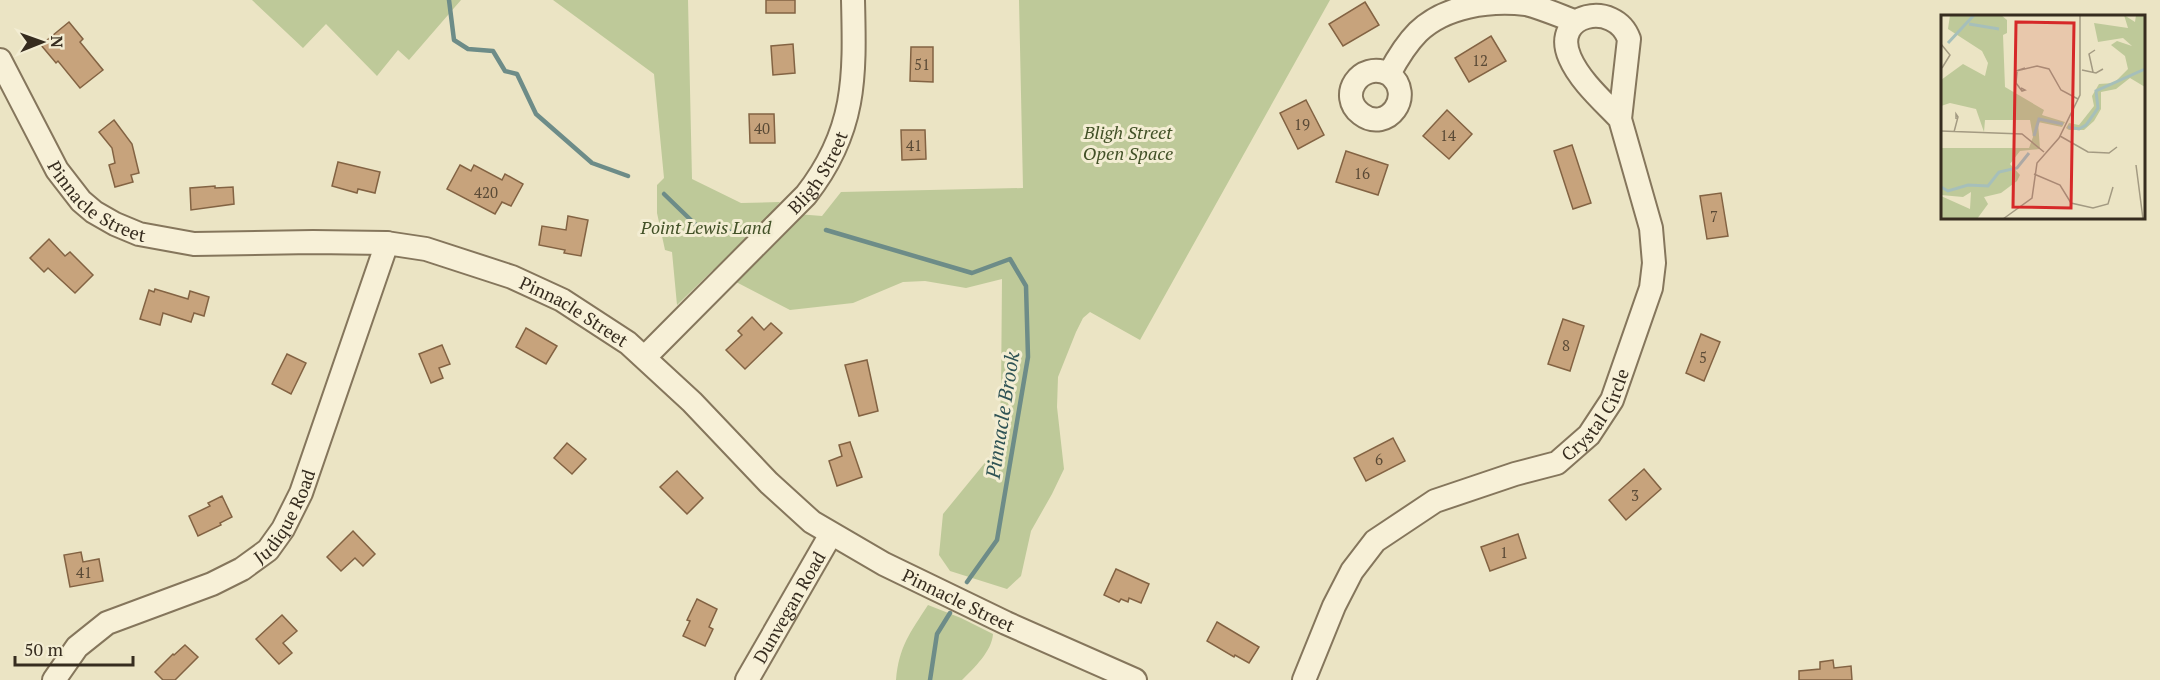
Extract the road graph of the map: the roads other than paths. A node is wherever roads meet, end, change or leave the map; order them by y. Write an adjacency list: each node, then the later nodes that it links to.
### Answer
1 (853, 0): 7 (street, Bligh Street)
2 (1574, 21): 4 (street); 5 (street, Crystal Circle); 5 (street, Crystal Circle)
3 (0, 60): 6 (street, Pinnacle Street)
4 (1389, 74)
5 (1620, 120): 12 (street, Crystal Circle)
6 (387, 243): 7 (street, Pinnacle Street); 9 (street, Judique Road)
7 (645, 357): 8 (street, Pinnacle Street)
8 (831, 534): 10 (street, Dunvegan Road); 11 (street, Pinnacle Street)
9 (54, 680)
10 (747, 680)
11 (1136, 680)
12 (1304, 680)

